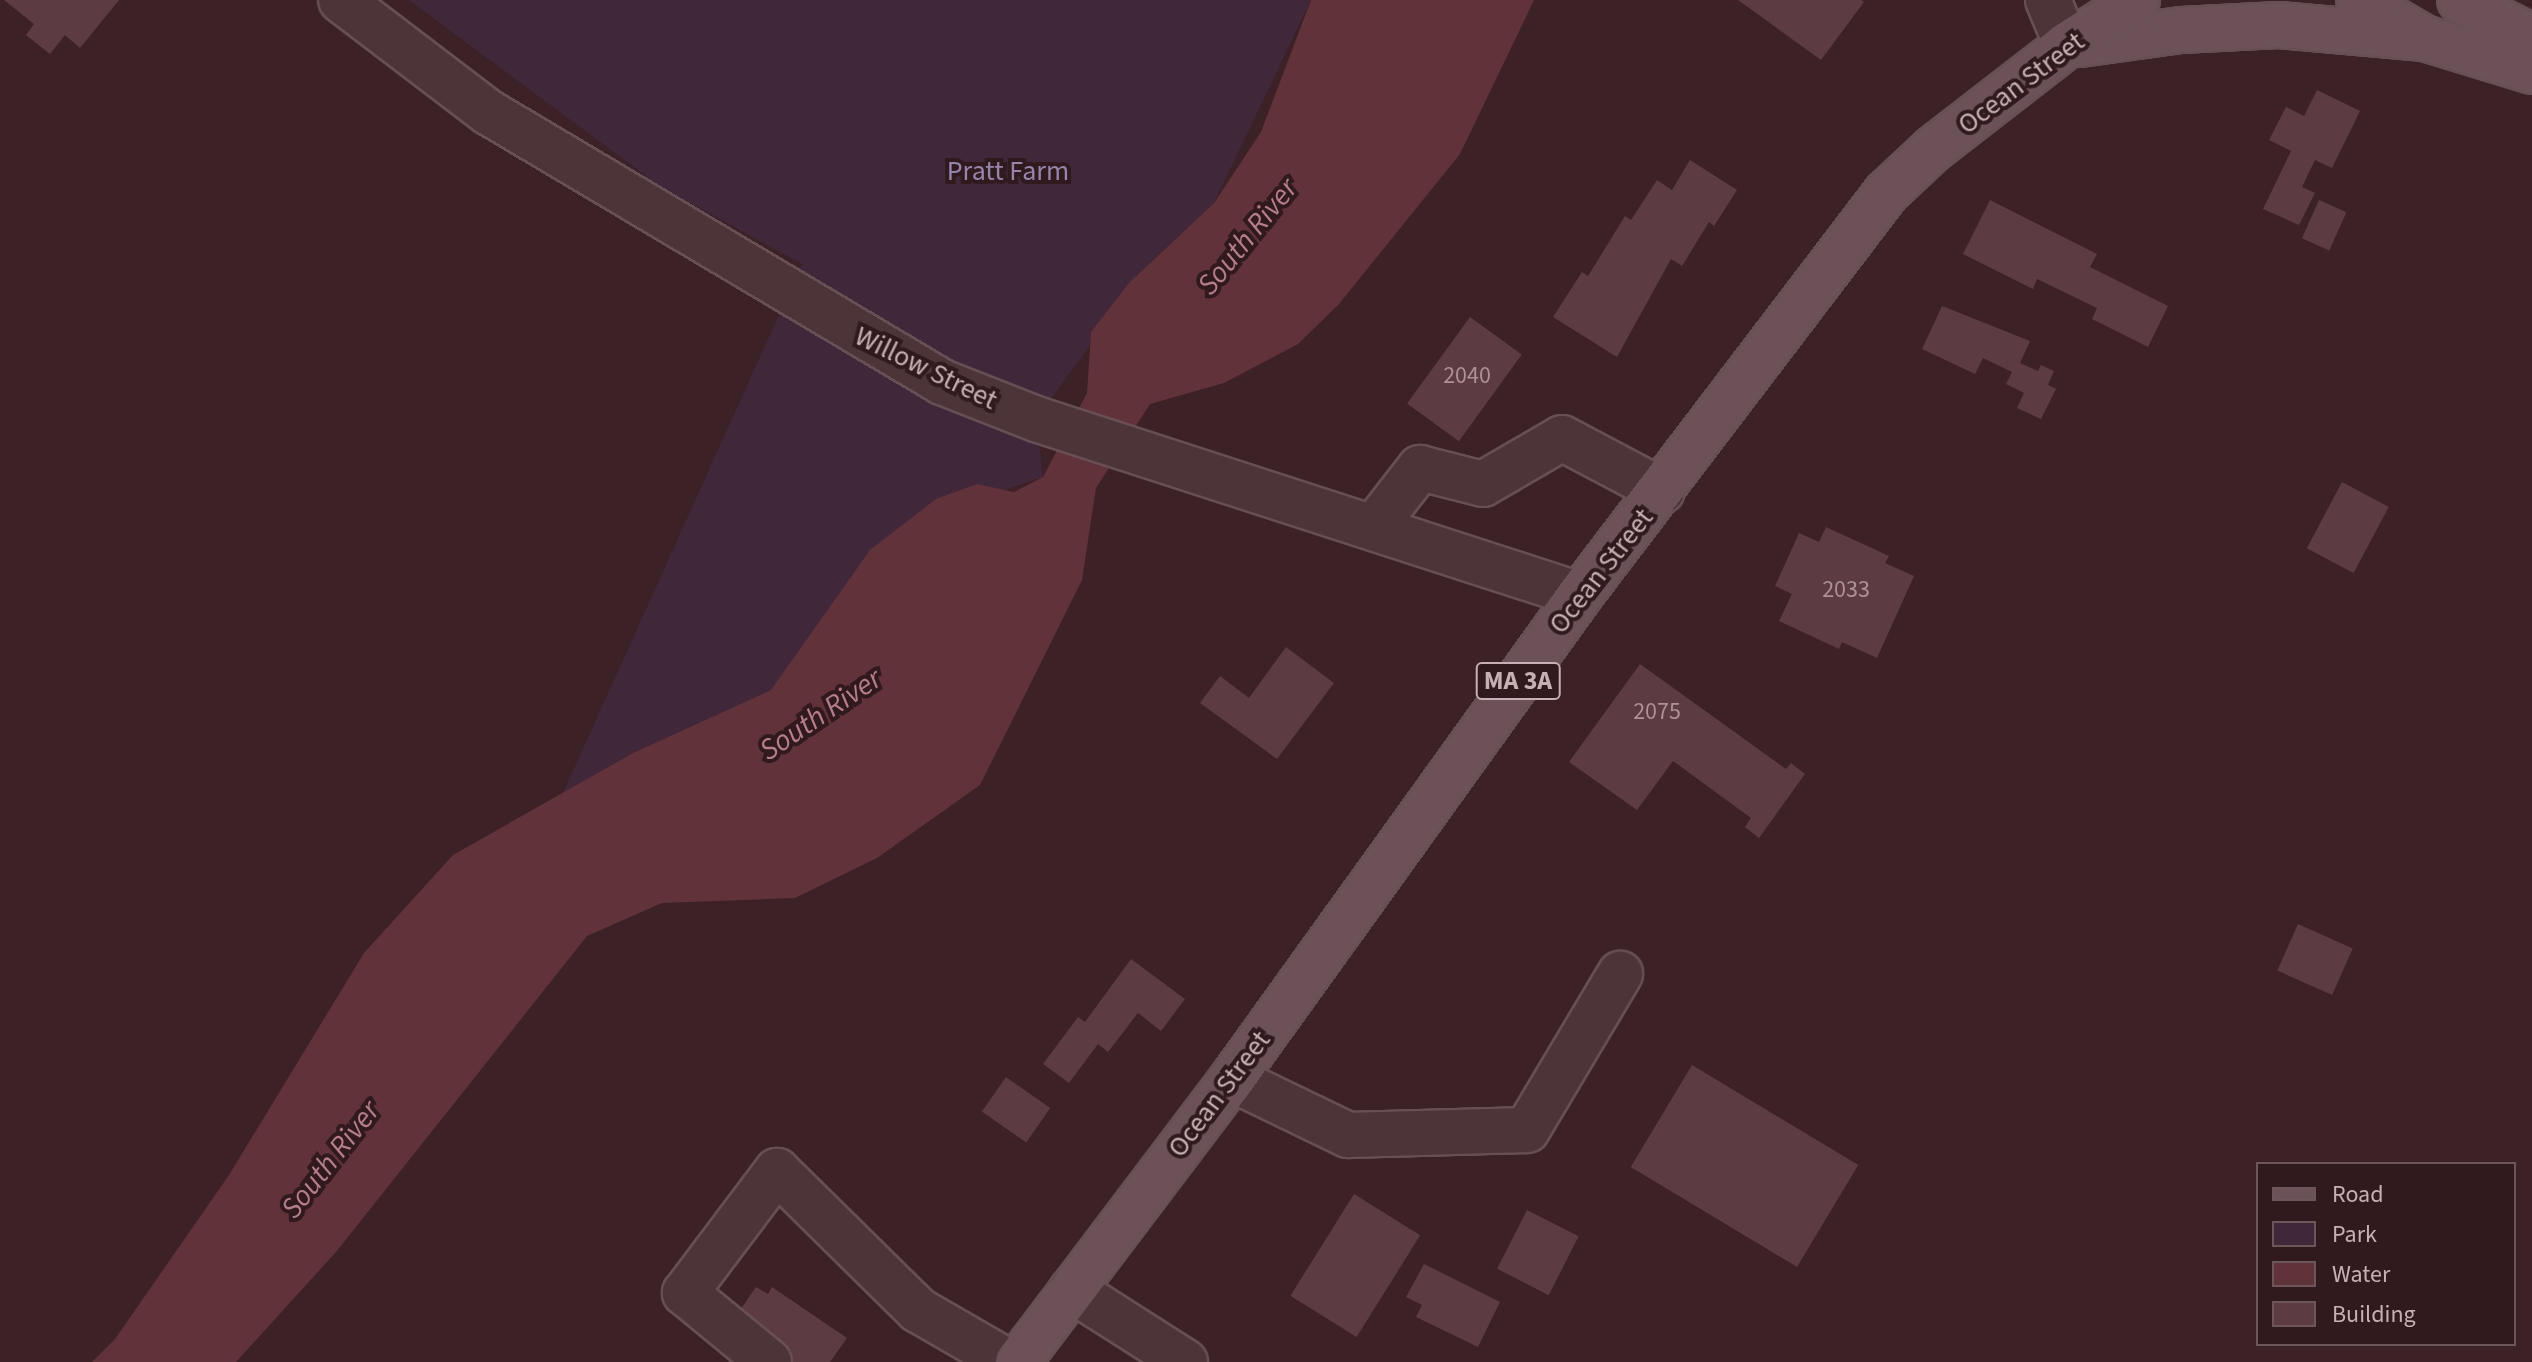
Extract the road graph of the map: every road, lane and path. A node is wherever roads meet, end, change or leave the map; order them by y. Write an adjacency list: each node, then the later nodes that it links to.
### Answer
1 (341, 0): 11 (street, Willow Street)
2 (2048, 0): 8 (street)
3 (2137, 0): 8 (main road, Ocean Street / MA 3A)
4 (2359, 0): 7 (main road)
5 (2460, 0): 9 (main road)
6 (2488, 0): 9 (main road)
7 (2424, 38): 8 (main road); 9 (main road)
8 (2067, 45): 10 (main road, Ocean Street / MA 3A)
9 (2529, 47)
10 (1662, 491): 11 (street); 12 (main road, Ocean Street / MA 3A)
11 (1374, 527): 12 (street, Willow Street)
12 (1580, 595): 14 (main road, Ocean Street / MA 3A)
13 (1620, 974): 14 (street)
14 (1232, 1079): 15 (main road, Ocean Street / MA 3A)
15 (1072, 1290): 18 (main road, Ocean Street / MA 3A); 19 (street)
16 (769, 1362): 17 (street)
17 (1008, 1362)
18 (1018, 1362)
19 (1185, 1362)

